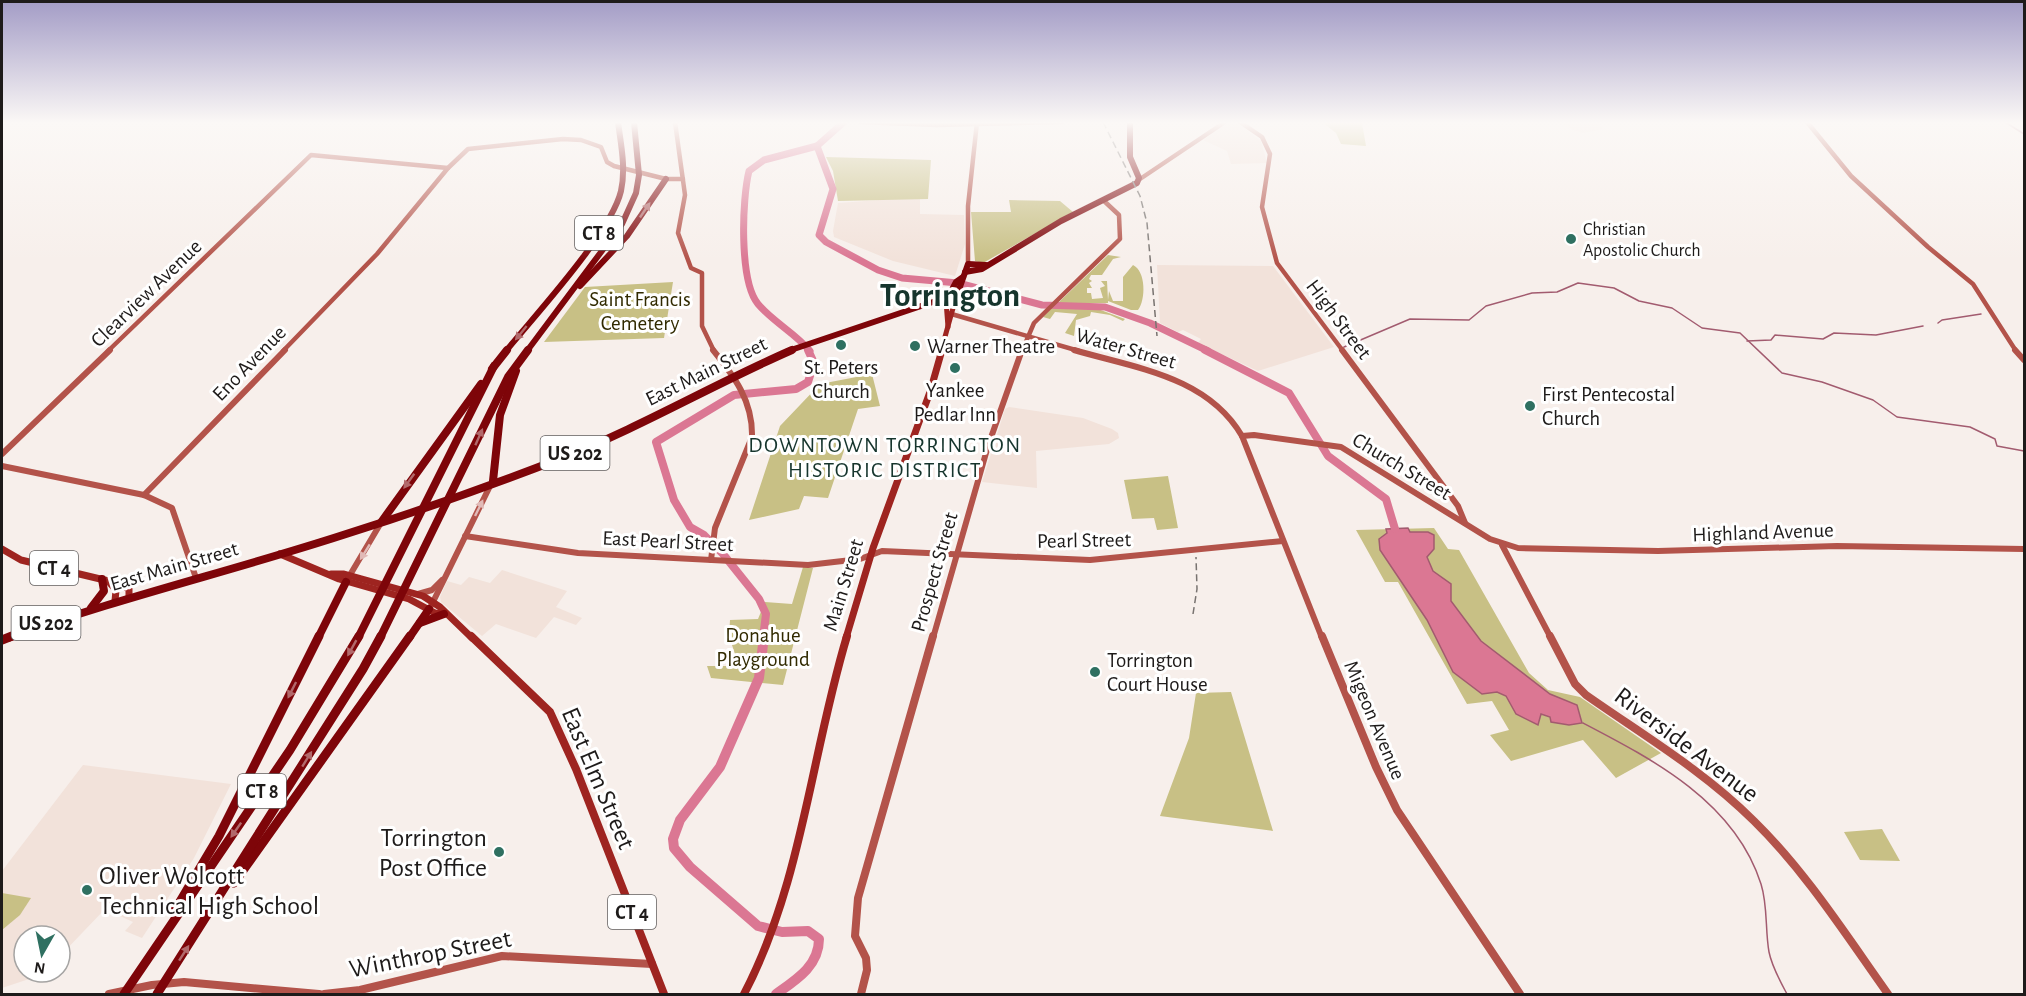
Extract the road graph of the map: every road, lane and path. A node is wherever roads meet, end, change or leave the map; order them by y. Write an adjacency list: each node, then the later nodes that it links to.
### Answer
1 (297, 168): 31 (street, Clearview Avenue)
2 (448, 168): 34 (street, Eno Avenue)
3 (624, 168): 28 (highway, CT 8, one-way to 28)
4 (624, 168): 12 (street, Eno Avenue)
5 (639, 168): 18 (highway, CT 8)
6 (682, 168): 13 (street)
7 (972, 168): 16 (street)
8 (1135, 168): 14 (highway)
9 (1156, 168): 14 (street)
10 (1268, 168): 35 (street, High Street)
11 (1845, 168): 27 (street)
12 (666, 179): 13 (street); 18 (highway, one-way to 12)
13 (683, 179): 29 (street)
14 (1140, 179): 15 (highway, US 202)
15 (1103, 200): 17 (highway, US 202); 25 (street, Prospect Street)
16 (968, 264): 17 (highway); 19 (highway)
17 (986, 265): 19 (highway, US 202)
18 (583, 280): 21 (highway); 21 (highway, CT 8)
19 (955, 288): 20 (highway, East Main Street / US 202); 22 (main road, Main Street); 29 (highway, East Main Street / US 202)
20 (955, 301): 23 (main road, Main Street)
21 (564, 302): 26 (highway, CT 8)
22 (945, 313): 23 (street, Water Street); 24 (main road, Main Street)
23 (953, 314): 24 (main road, Main Street); 25 (street, Water Street)
24 (948, 327): 44 (main road, Main Street)
25 (1027, 336): 30 (street, Water Street); 43 (street, Prospect Street)
26 (527, 349): 33 (highway); 58 (highway, CT 8, one-way to 26)
27 (2025, 360)
28 (494, 366): 36 (highway, one-way to 36); 60 (highway, CT 8, one-way to 60)
29 (734, 375): 33 (highway, East Main Street / US 202); 45 (street)
30 (1242, 436): 35 (street, Church Street); 38 (street, Migeon Avenue)
31 (2, 454)
32 (2, 466): 34 (street)
33 (494, 482): 36 (highway, East Main Street / US 202); 37 (street, one-way to 33)
34 (144, 495): 46 (street)
35 (1465, 523): 39 (street, Church Street)
36 (381, 524): 42 (highway, East Main Street / US 202); 47 (street, one-way to 47)
37 (465, 536): 45 (street, East Pearl Street); 48 (street)
38 (1283, 541): 43 (street, Pearl Street); 69 (street, Migeon Avenue)
39 (1503, 545): 41 (street, Highland Avenue); 70 (street, Riverside Avenue)
40 (2, 549): 49 (main road, CT 4)
41 (2025, 549)
42 (280, 554): 46 (highway, East Main Street / US 202); 47 (main road, East Elm Street / CT 4)
43 (957, 554): 44 (street, Pearl Street); 68 (street, Prospect Street)
44 (870, 556): 45 (street, East Pearl Street); 67 (main road, Main Street)
45 (714, 560)
46 (196, 578): 51 (highway, East Main Street / US 202)
47 (348, 579): 50 (main road, East Elm Street / CT 4); 53 (main road, East Elm Street / CT 4); 60 (highway, one-way to 60)
48 (443, 580): 50 (street); 53 (street)
49 (106, 581): 51 (main road, CT 4); 52 (main road, CT 4); 54 (highway)
50 (416, 594): 53 (main road, East Elm Street / CT 4)
51 (129, 597): 52 (highway, East Main Street / US 202)
52 (115, 601): 54 (highway, East Main Street / US 202)
53 (431, 606): 55 (main road, East Elm Street / CT 4); 56 (highway)
54 (91, 608): 57 (highway, East Main Street / US 202)
55 (444, 614): 56 (highway); 59 (main road, East Elm Street / CT 4)
56 (419, 624): 58 (highway)
57 (2, 640)
58 (198, 933): 61 (highway, CT 8, one-way to 58)
59 (652, 964): 65 (street, Winthrop Street); 66 (main road, East Elm Street / CT 4)
60 (142, 966): 63 (highway, CT 8)
61 (158, 993)
62 (109, 994): 64 (street)
63 (124, 994)
64 (319, 994)
65 (324, 994)
66 (664, 994)
67 (744, 994)
68 (861, 994)
69 (1520, 994)
70 (1888, 994)

